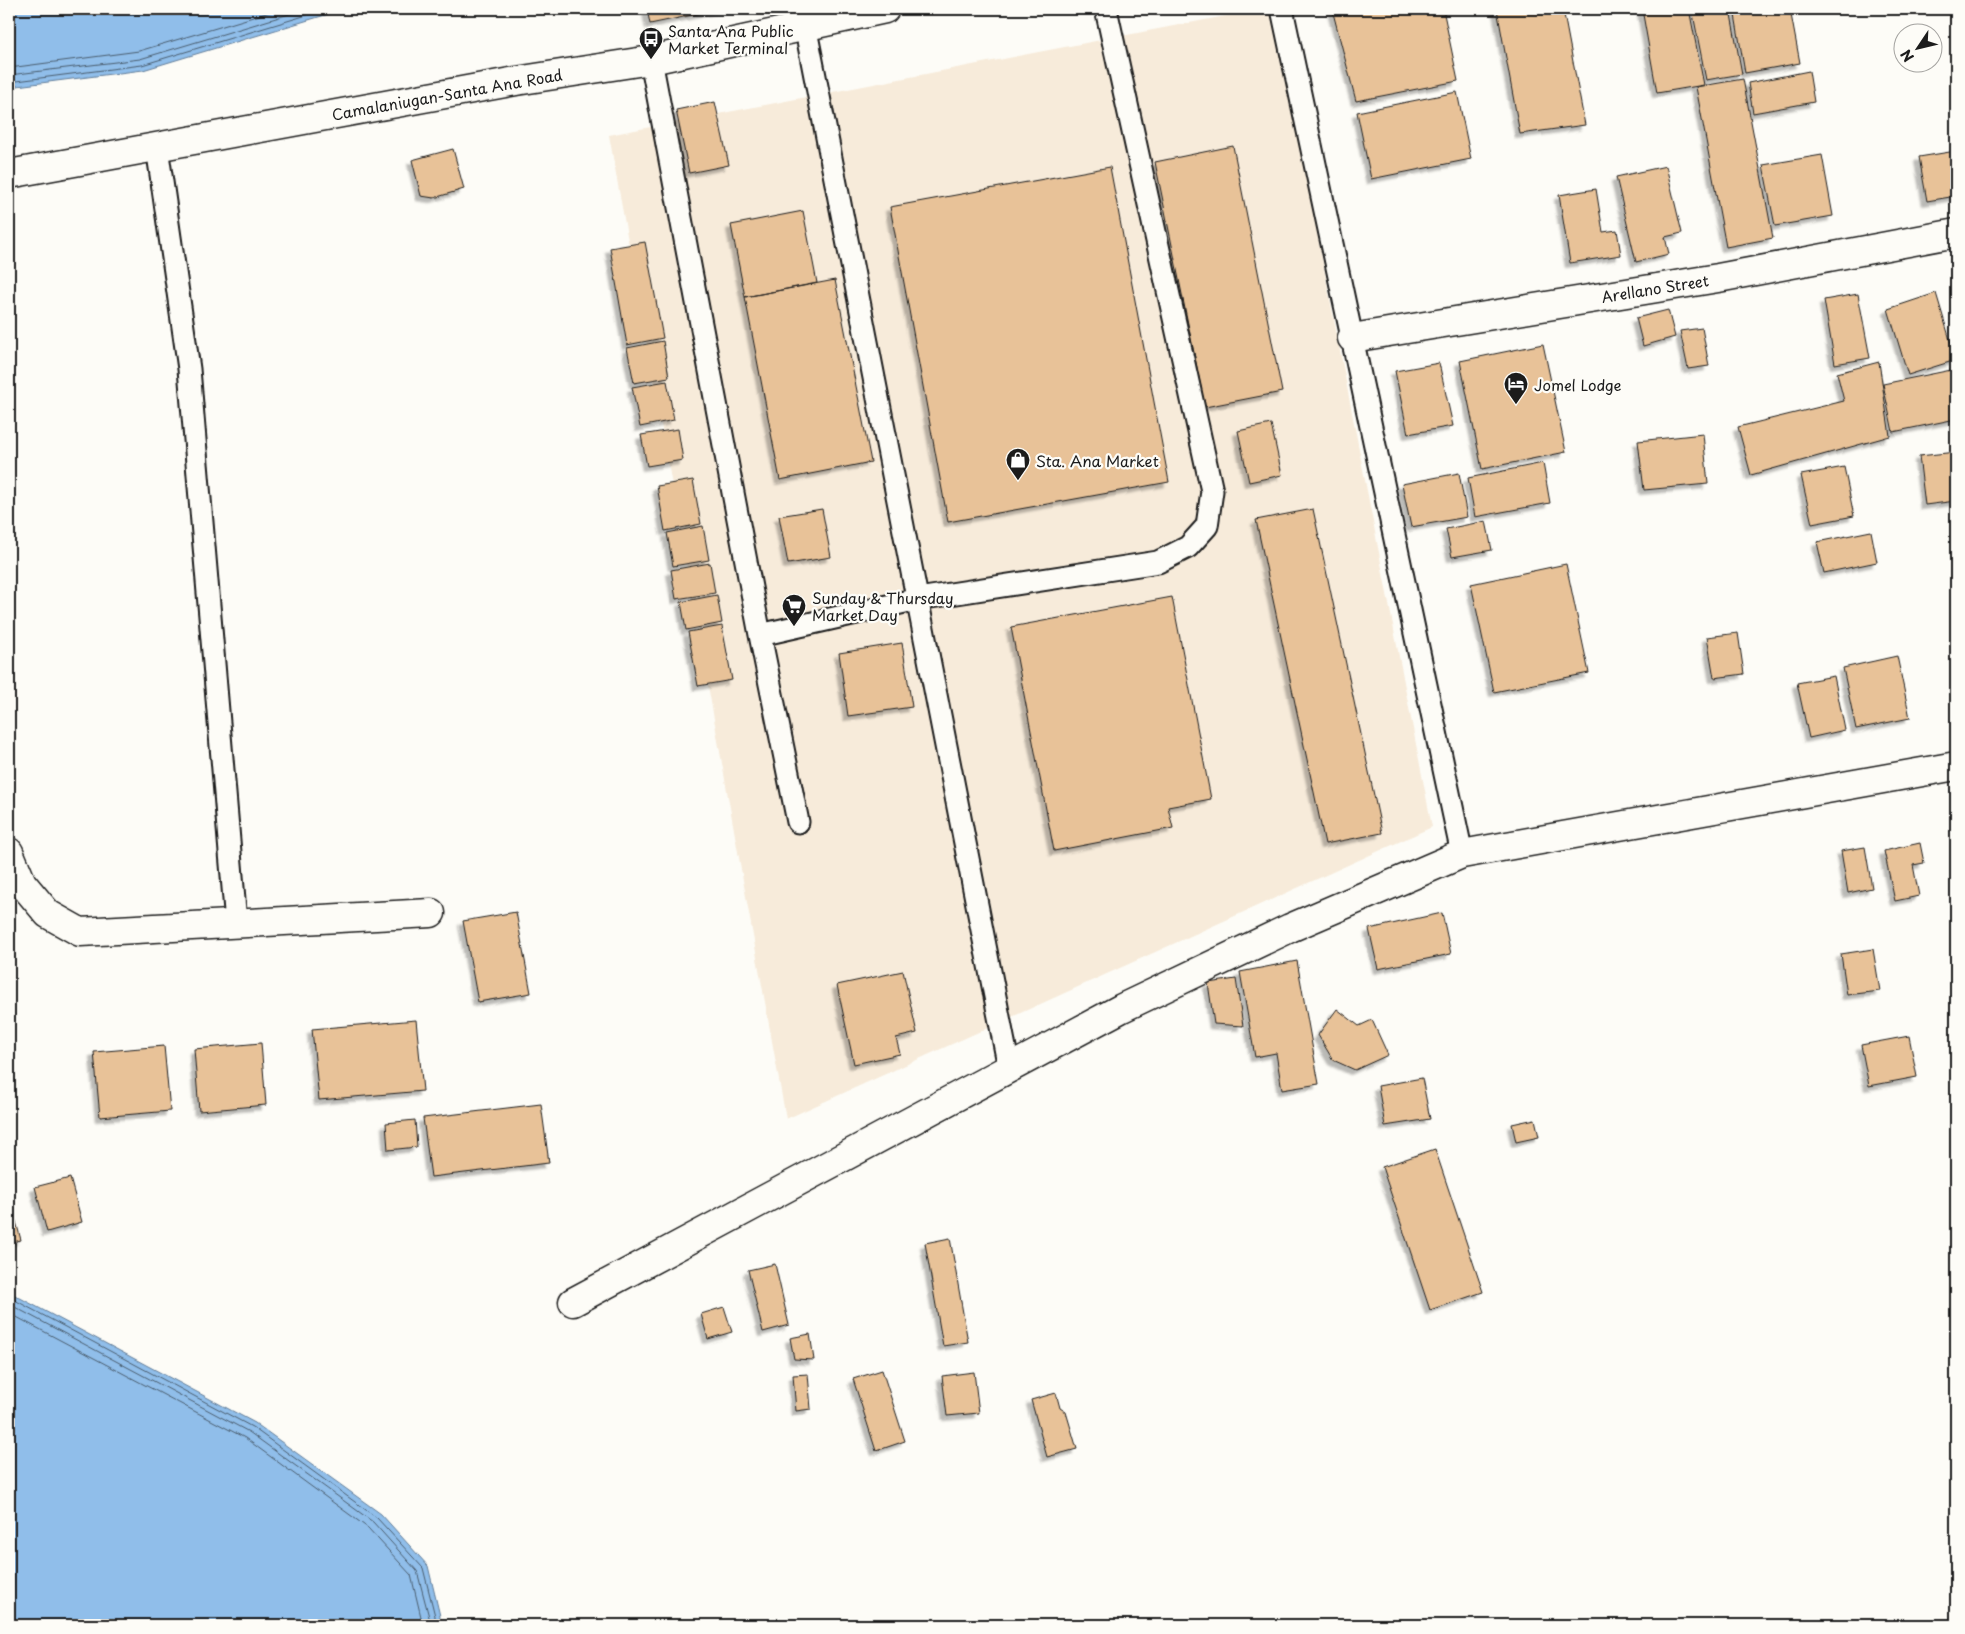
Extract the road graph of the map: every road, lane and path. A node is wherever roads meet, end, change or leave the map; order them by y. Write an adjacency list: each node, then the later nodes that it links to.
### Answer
1 (885, 9): 4 (street, Camalaniugan-Santa Ana Road)
2 (1106, 9): 10 (lane)
3 (1282, 9): 9 (lane)
4 (805, 25): 5 (street, Camalaniugan-Santa Ana Road); 10 (lane)
5 (651, 60): 6 (street, Camalaniugan-Santa Ana Road); 11 (lane)
6 (157, 146): 7 (street, Camalaniugan-Santa Ana Road); 17 (lane)
7 (9, 174)
8 (1956, 233): 9 (street, Arellano Street)
9 (1352, 338): 15 (lane)
10 (918, 599): 11 (lane); 18 (lane)
11 (760, 635): 13 (lane)
12 (1956, 766): 15 (street)
13 (798, 822)
14 (9, 852): 17 (street)
15 (1462, 854): 18 (street)
16 (431, 912): 17 (street)
17 (236, 923)
18 (1009, 1068): 19 (street)
19 (573, 1302)

